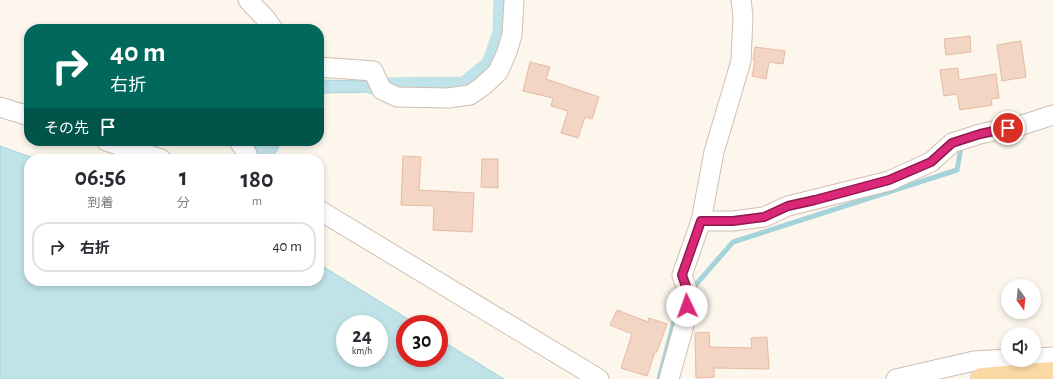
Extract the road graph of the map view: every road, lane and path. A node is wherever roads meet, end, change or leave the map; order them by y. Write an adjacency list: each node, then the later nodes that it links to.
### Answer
1 (248, 0): 4 (street)
2 (514, 0): 5 (street)
3 (741, 0): 12 (street)
4 (269, 24)
5 (324, 67)
6 (0, 107): 7 (street)
7 (24, 114)
8 (1053, 115): 12 (street)
9 (121, 146): 10 (street)
10 (146, 154)
11 (324, 213): 17 (street)
12 (701, 221): 18 (street)
13 (1041, 358): 14 (street)
14 (1053, 358)
15 (1001, 359): 19 (street)
16 (1053, 373): 20 (main road)
17 (599, 379)
18 (669, 379)
19 (896, 379)
20 (982, 379)

